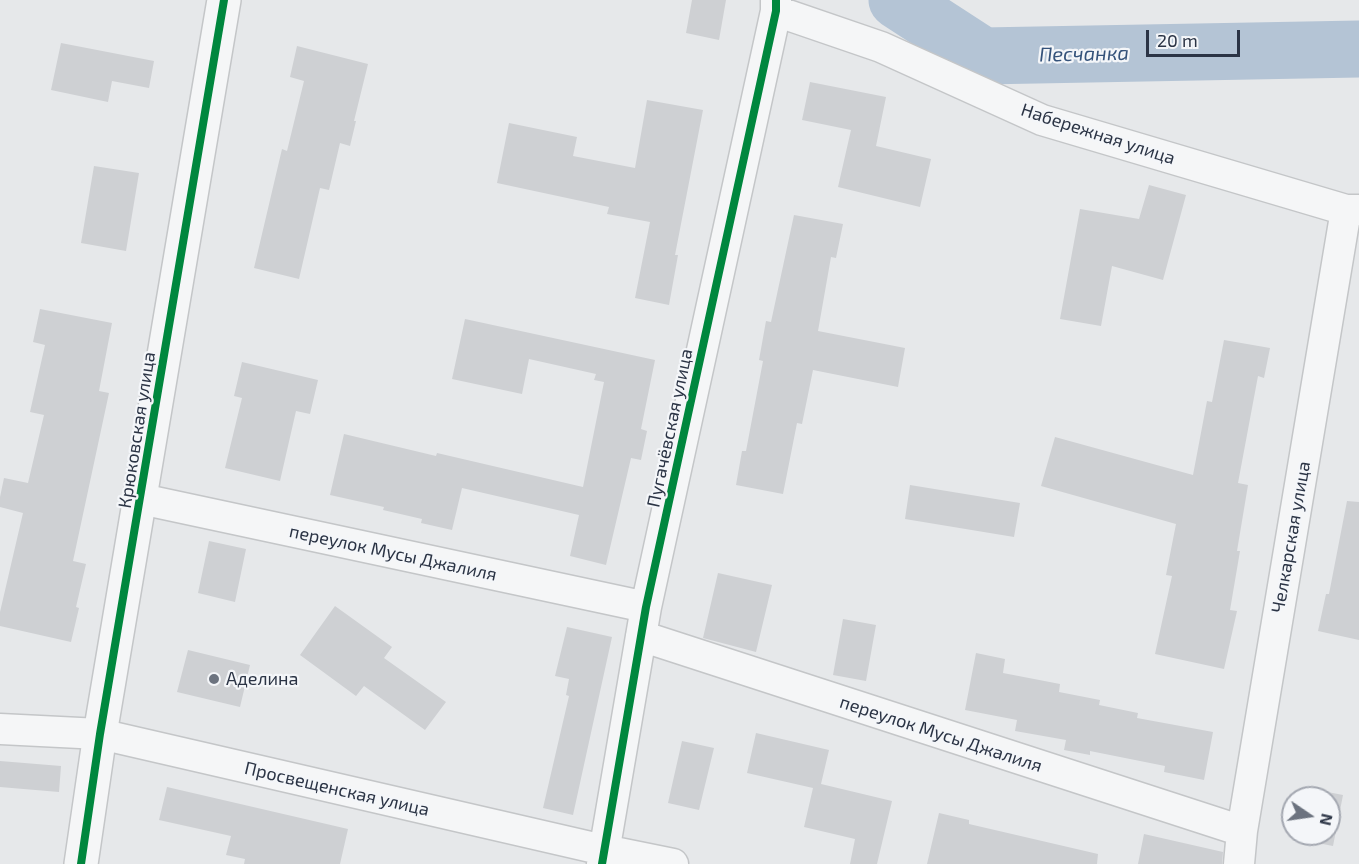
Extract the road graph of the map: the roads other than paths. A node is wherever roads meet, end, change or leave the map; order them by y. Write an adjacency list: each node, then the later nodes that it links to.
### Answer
1 (224, 0): 4 (street, Крюковская улица)
2 (776, 5): 3 (street, Набережная улица); 5 (street, Пугачёвская улица)
3 (1353, 210): 9 (street, Челкарская улица)
4 (141, 499): 5 (street, переулок Мусы Джалиля); 8 (street, Крюковская улица)
5 (646, 607): 6 (street, Пугачёвская улица)
6 (641, 636): 9 (street, переулок Мусы Джалиля); 10 (street, Пугачёвская улица)
7 (0, 729): 8 (street, Просвещенская улица)
8 (100, 734): 10 (street, Просвещенская улица); 11 (street, Крюковская улица)
9 (1242, 831): 13 (street, Челкарская улица)
10 (603, 857): 12 (street, Просвещенская улица)
11 (81, 864)
12 (673, 864)
13 (1239, 864)

